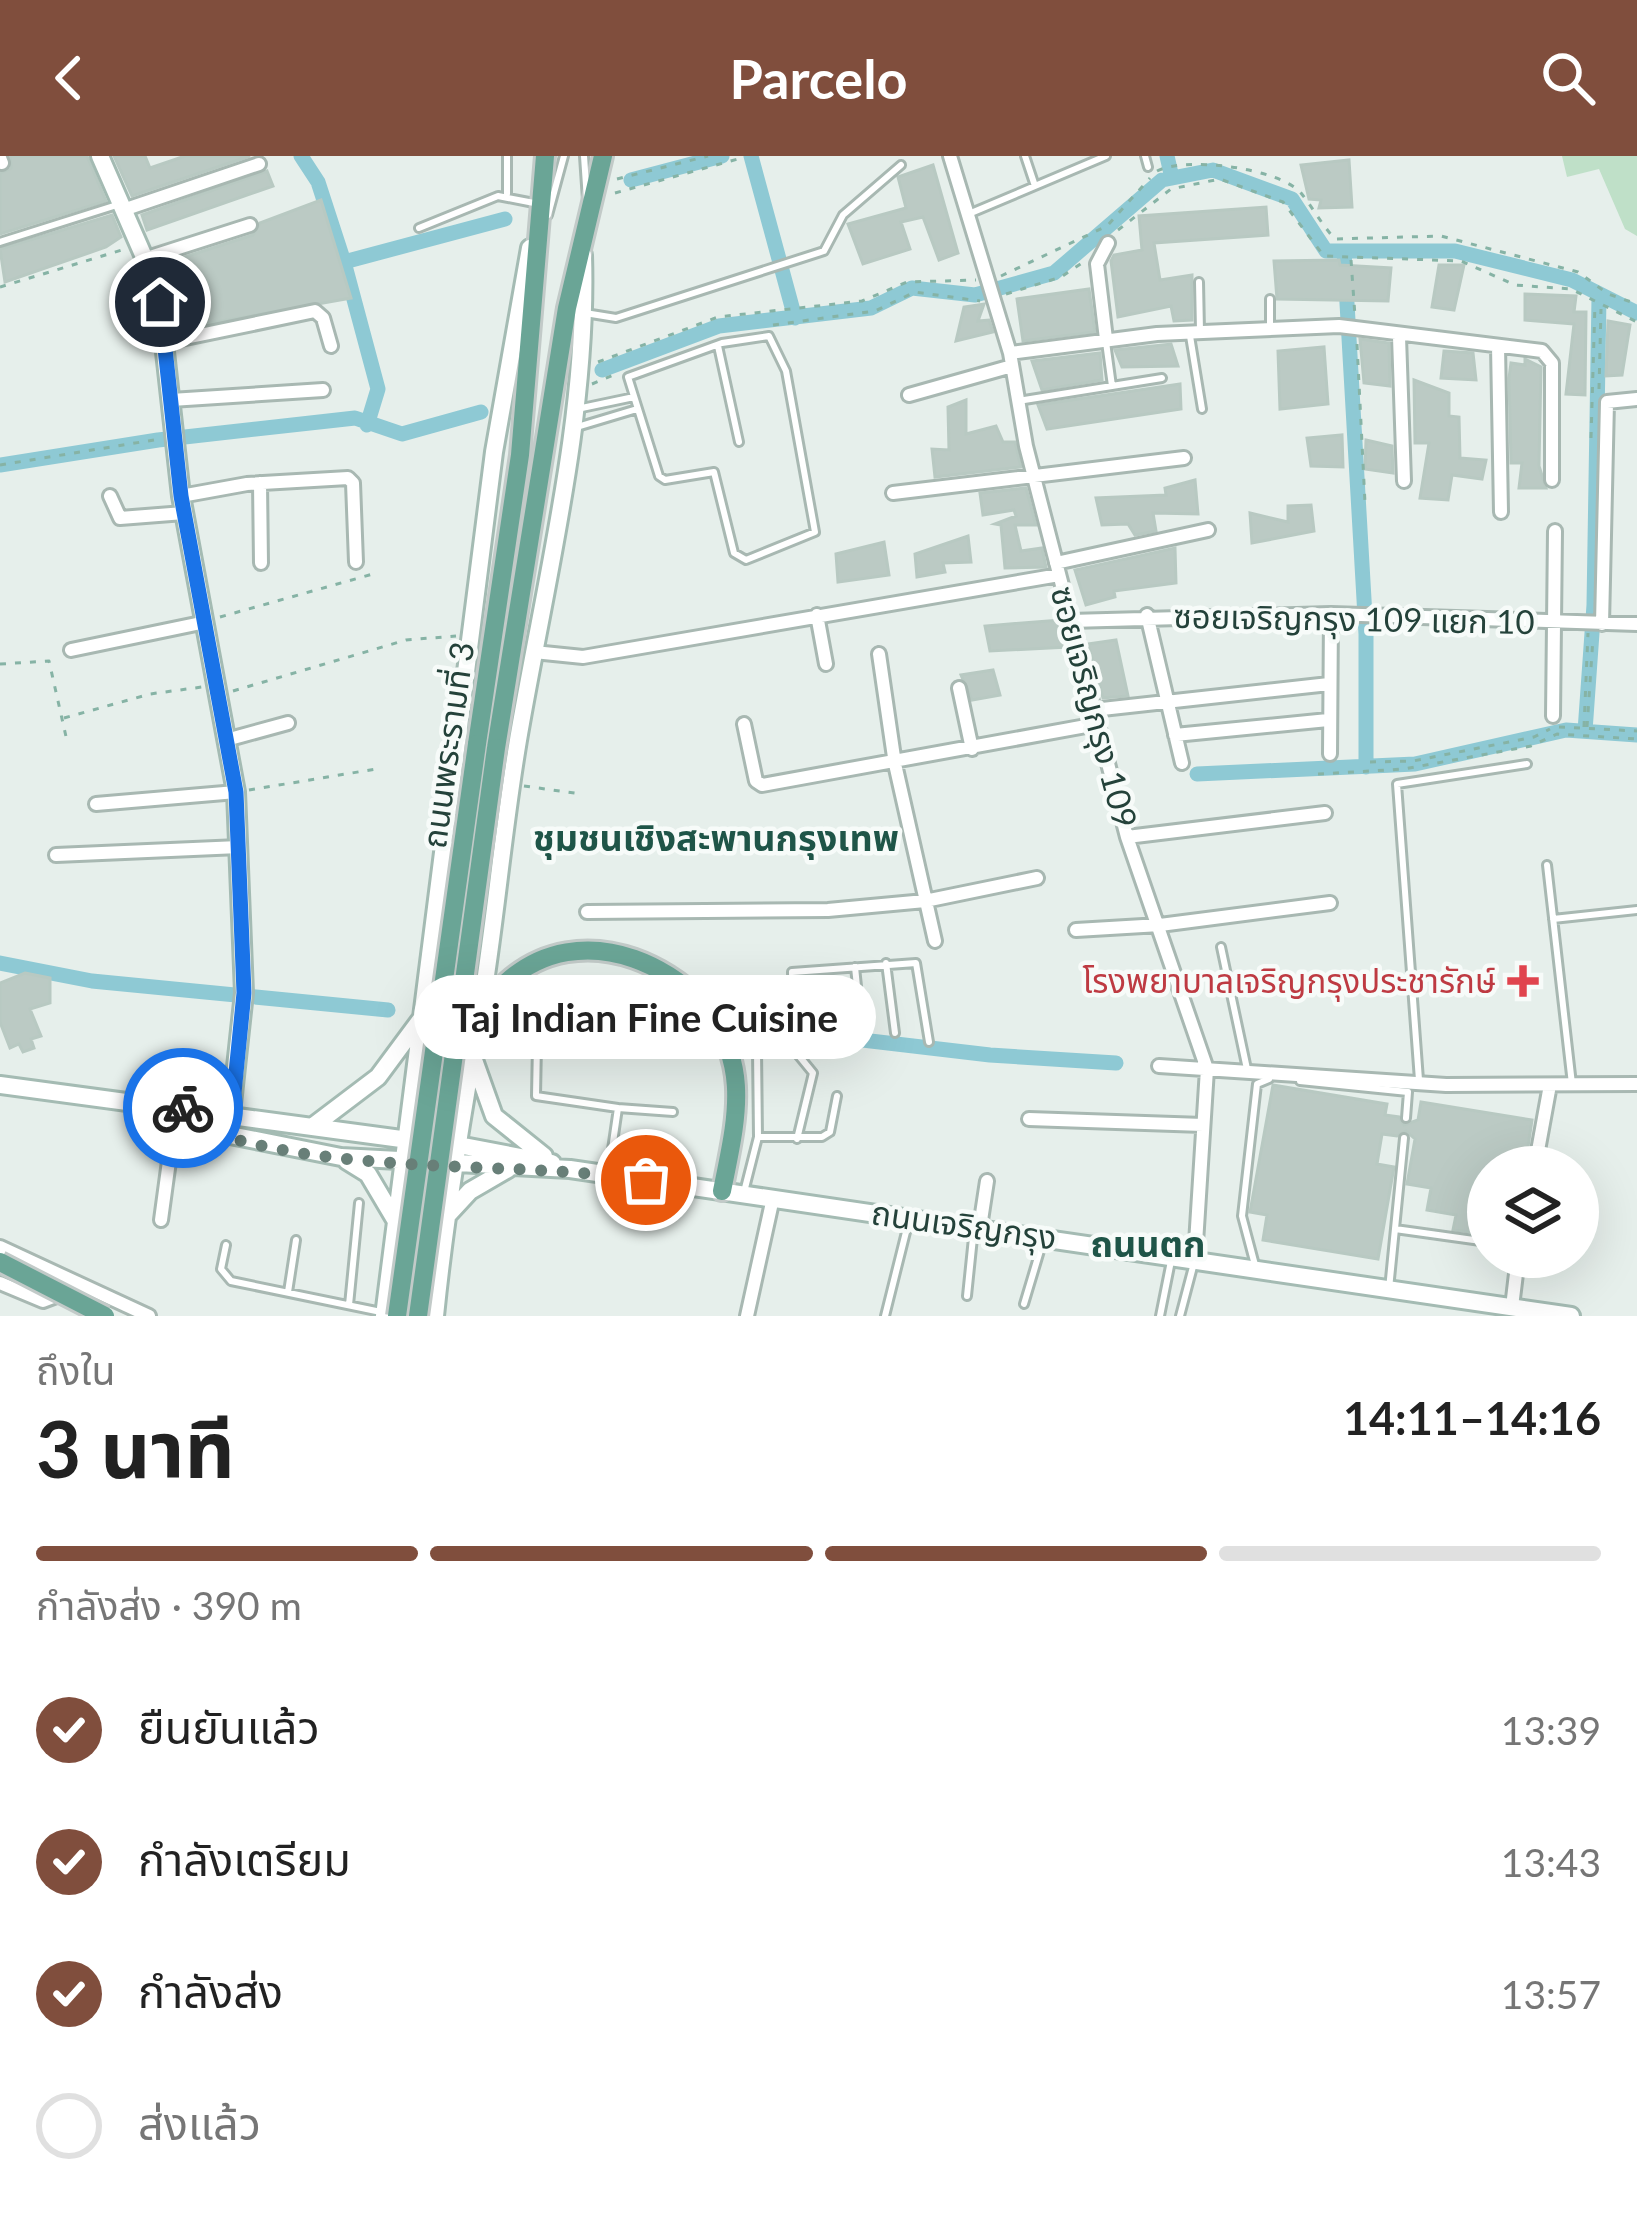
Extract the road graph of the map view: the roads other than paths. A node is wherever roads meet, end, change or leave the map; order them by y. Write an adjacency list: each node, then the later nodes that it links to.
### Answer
1 (100, 156): 18 (main road)
2 (507, 156): 16 (lane)
3 (545, 156): 14 (main road, ถนนพระรามที่ 3)
4 (564, 156): 23 (lane)
5 (584, 156): 19 (lane)
6 (603, 156): 19 (main road, ถนนพระรามที่ 3)
7 (950, 156): 20 (street, ซอยเจริญกรุง 109)
8 (1025, 156): 15 (lane)
9 (1106, 156): 15 (lane)
10 (1145, 156): 13 (lane)
11 (260, 164): 18 (street)
12 (901, 165): 30 (lane)
13 (1148, 167)
14 (542, 182): 17 (main road, ถนนพระรามที่ 3); 23 (main road, ถนนพระรามที่ 3)
15 (1035, 186): 20 (lane)
16 (507, 195): 17 (lane); 22 (lane)
17 (538, 204): 110 (main road, ถนนพระรามที่ 3)
18 (125, 206): 24 (lane); 26 (main road)
19 (589, 214): 27 (main road, ถนนพระรามที่ 3)
20 (969, 214): 39 (street, ซอยเจริญกรุง 109)
21 (250, 225): 26 (street)
22 (419, 228)
23 (542, 236): 89 (main road, ถนนพระรามที่ 3)
24 (0, 242)
25 (1107, 243): 34 (street)
26 (144, 251): 35 (main road)
27 (583, 254): 30 (main road, ถนนพระรามที่ 3); 89 (main road, ถนนพระรามที่ 3)
28 (1199, 282): 32 (lane)
29 (1270, 299): 31 (lane)
30 (585, 313): 49 (main road, ถนนพระรามที่ 3)
31 (1270, 327): 32 (street); 33 (street)
32 (1195, 332): 34 (street); 48 (lane)
33 (1399, 337): 38 (street); 56 (street)
34 (1106, 339): 39 (street); 41 (lane)
35 (166, 342): 37 (street); 46 (main road)
36 (718, 345): 44 (lane); 50 (lane); 52 (lane)
37 (332, 346)
38 (1498, 346): 55 (street); 61 (street)
39 (1011, 360): 43 (street); 47 (street, ซอยเจริญกรุง 109)
40 (1162, 378): 41 (lane)
41 (1112, 386): 47 (lane)
42 (322, 390): 46 (street)
43 (909, 395)
44 (634, 397): 49 (lane); 50 (lane)
45 (1637, 399): 73 (street)
46 (171, 400): 60 (main road)
47 (1018, 401): 54 (street, ซอยเจริญกรุง 109)
48 (1202, 409)
49 (573, 410): 51 (main road, ถนนพระรามที่ 3)
50 (637, 410): 51 (lane)
51 (571, 429): 76 (main road, ถนนพระรามที่ 3)
52 (739, 442)
53 (1184, 458): 54 (street)
54 (1034, 476): 58 (street); 66 (street, ซอยเจริญกรุง 109)
55 (1552, 480)
56 (1404, 481)
57 (260, 483): 60 (street); 64 (street); 65 (street)
58 (893, 493)
59 (110, 496): 60 (street)
60 (182, 504): 71 (main road)
61 (1501, 512)
62 (1208, 530): 66 (street)
63 (1555, 531): 72 (street)
64 (356, 562)
65 (261, 563)
66 (1058, 569): 68 (street); 70 (street, ซอยเจริญกรุง 109)
67 (1331, 614): 69 (street, ซอยเจริญกรุง 109 แยก 10); 72 (street, ซอยเจริญกรุง 109 แยก 10); 79 (street)
68 (817, 615): 76 (street); 78 (street)
69 (1147, 615): 70 (street, ซอยเจริญกรุง 109 แยก 10); 81 (street)
70 (1070, 621): 83 (street, ซอยเจริญกรุง 109)
71 (201, 622): 75 (street); 88 (main road)
72 (1556, 622): 73 (street, ซอยเจริญกรุง 109 แยก 10); 82 (street)
73 (1595, 624): 74 (street, ซอยเจริญกรุง 109 แยก 10)
74 (1637, 624)
75 (71, 650)
76 (534, 652): 113 (main road, ถนนพระรามที่ 3)
77 (879, 654): 92 (street)
78 (826, 664)
79 (1329, 684): 81 (street); 84 (street)
80 (959, 688): 90 (street)
81 (1167, 700): 83 (street); 87 (street)
82 (1553, 716)
83 (1095, 717): 90 (street); 98 (street, ซอยเจริญกรุง 109)
84 (1328, 720): 87 (street); 91 (street)
85 (288, 723): 88 (street)
86 (744, 724): 92 (street)
87 (1175, 735): 93 (street)
88 (226, 740): 95 (main road)
89 (487, 746): 130 (main road, ถนนพระรามที่ 3, bridge); 182 (main road, ถนนพระรามที่ 3, bridge)
90 (972, 749): 92 (street)
91 (1330, 754)
92 (895, 764): 103 (street)
93 (1182, 764)
94 (1527, 764): 126 (lane)
95 (236, 792): 96 (street); 99 (main road)
96 (96, 804)
97 (1325, 813): 98 (street)
98 (1127, 837): 108 (street, ซอยเจริญกรุง 109)
99 (239, 847): 100 (street); 136 (main road)
100 (56, 855)
101 (1547, 865): 107 (lane)
102 (1037, 878): 103 (street)
103 (925, 901): 106 (street); 111 (street)
104 (1330, 903): 108 (street)
105 (1637, 910): 107 (lane)
106 (587, 912)
107 (1553, 919): 127 (lane)
108 (1160, 925): 109 (street); 124 (street, ซอยเจริญกรุง 109)
109 (1076, 929)
110 (432, 940): 113 (main road); 116 (main road, ถนนพระรามที่ 3)
111 (935, 941)
112 (1221, 947): 125 (lane)
113 (485, 956): 122 (main road, ถนนพระรามที่ 3)
114 (886, 963): 115 (lane); 117 (lane); 120 (lane)
115 (854, 965): 118 (lane); 121 (lane)
116 (423, 1016): 140 (main road); 144 (main road, ถนนพระรามที่ 3)
117 (895, 1034)
118 (862, 1035)
119 (537, 1042): 133 (lane)
120 (929, 1042)
121 (795, 1051): 141 (lane); 143 (lane)
122 (472, 1053): 145 (main road, ถนนพระรามที่ 3); 150 (main road)
123 (1159, 1066): 124 (street)
124 (1207, 1069): 125 (street); 139 (street, ซอยเจริญกรุง 109)
125 (1247, 1069): 126 (street)
126 (1412, 1084): 131 (street); 137 (lane); 172 (lane)
127 (1572, 1084): 128 (street); 131 (street)
128 (1637, 1084)
129 (0, 1085): 135 (main road, ถนนเจริญกรุง)
130 (452, 1085): 154 (main road, bridge); 186 (main road, ถนนพระรามที่ 3, bridge)
131 (1550, 1085): 146 (street)
132 (837, 1096): 143 (lane)
133 (618, 1108): 134 (lane); 152 (lane)
134 (673, 1112)
135 (168, 1113): 136 (main road, ถนนเจริญกรุง); 147 (main road, ถนนเจริญกรุง); 160 (street)
136 (232, 1113): 140 (main road, ถนนเจริญกรุง)
137 (1406, 1118)
138 (1029, 1119): 139 (street)
139 (1203, 1125): 170 (street, ซอยเจริญกรุง 109)
140 (312, 1127): 144 (main road, ถนนเจริญกรุง)
141 (758, 1137): 143 (lane); 155 (lane)
142 (1405, 1138): 163 (lane)
143 (797, 1139)
144 (407, 1140): 145 (main road, ถนนเจริญกรุง); 148 (main road, ถนนพระรามที่ 3)
145 (454, 1144): 149 (main road, ถนนพระรามที่ 3); 150 (main road, ถนนเจริญกรุง)
146 (1538, 1146)
147 (341, 1157): 148 (main road, ถนนเจริญกรุง); 161 (main road)
148 (404, 1164): 149 (main road, ถนนเจริญกรุง); 161 (main road, ถนนพระรามที่ 3)
149 (451, 1164): 151 (main road, ถนนเจริญกรุง); 159 (main road, ถนนพระรามที่ 3)
150 (562, 1166): 151 (main road, ถนนเจริญกรุง); 152 (main road, ถนนเจริญกรุง)
151 (509, 1168): 159 (main road)
152 (608, 1174): 154 (main road, ถนนเจริญกรุง)
153 (987, 1181): 162 (street)
154 (722, 1191): 155 (main road, ถนนเจริญกรุง)
155 (744, 1193): 156 (main road, ถนนเจริญกรุง)
156 (773, 1198): 158 (main road, ถนนเจริญกรุง); 188 (street)
157 (359, 1203): 180 (lane)
158 (910, 1217): 162 (main road, ถนนเจริญกรุง); 189 (lane)
159 (445, 1218): 187 (main road, ถนนพระรามที่ 3)
160 (161, 1220)
161 (398, 1224): 182 (main road, ถนนพระรามที่ 3)
162 (977, 1226): 164 (main road, ถนนเจริญกรุง); 178 (lane)
163 (1395, 1229): 165 (lane); 176 (lane)
164 (1044, 1236): 169 (main road, ถนนเจริญกรุง); 179 (lane)
165 (1467, 1238)
166 (296, 1240): 177 (lane)
167 (226, 1245): 177 (lane)
168 (0, 1246): 174 (street)
169 (1172, 1256): 170 (main road, ถนนเจริญกรุง); 190 (lane)
170 (1195, 1259): 172 (main road, ถนนเจริญกรุง); 191 (lane)
171 (0, 1262): 184 (main road, bridge)
172 (1256, 1269): 176 (main road, ถนนเจริญกรุง)
173 (1515, 1278): 181 (street)
174 (72, 1282): 175 (street); 185 (street)
175 (0, 1283)
176 (1389, 1289): 181 (main road, ถนนเจริญกรุง)
177 (288, 1292): 180 (lane)
178 (967, 1296)
179 (1024, 1304)
180 (349, 1305): 182 (lane)
181 (1512, 1307): 183 (main road, ถนนเจริญกรุง)
182 (389, 1315)
183 (1561, 1315)
184 (105, 1316)
185 (149, 1316)
186 (418, 1316)
187 (435, 1316)
188 (747, 1316)
189 (885, 1316)
190 (1160, 1316)
191 (1180, 1316)

